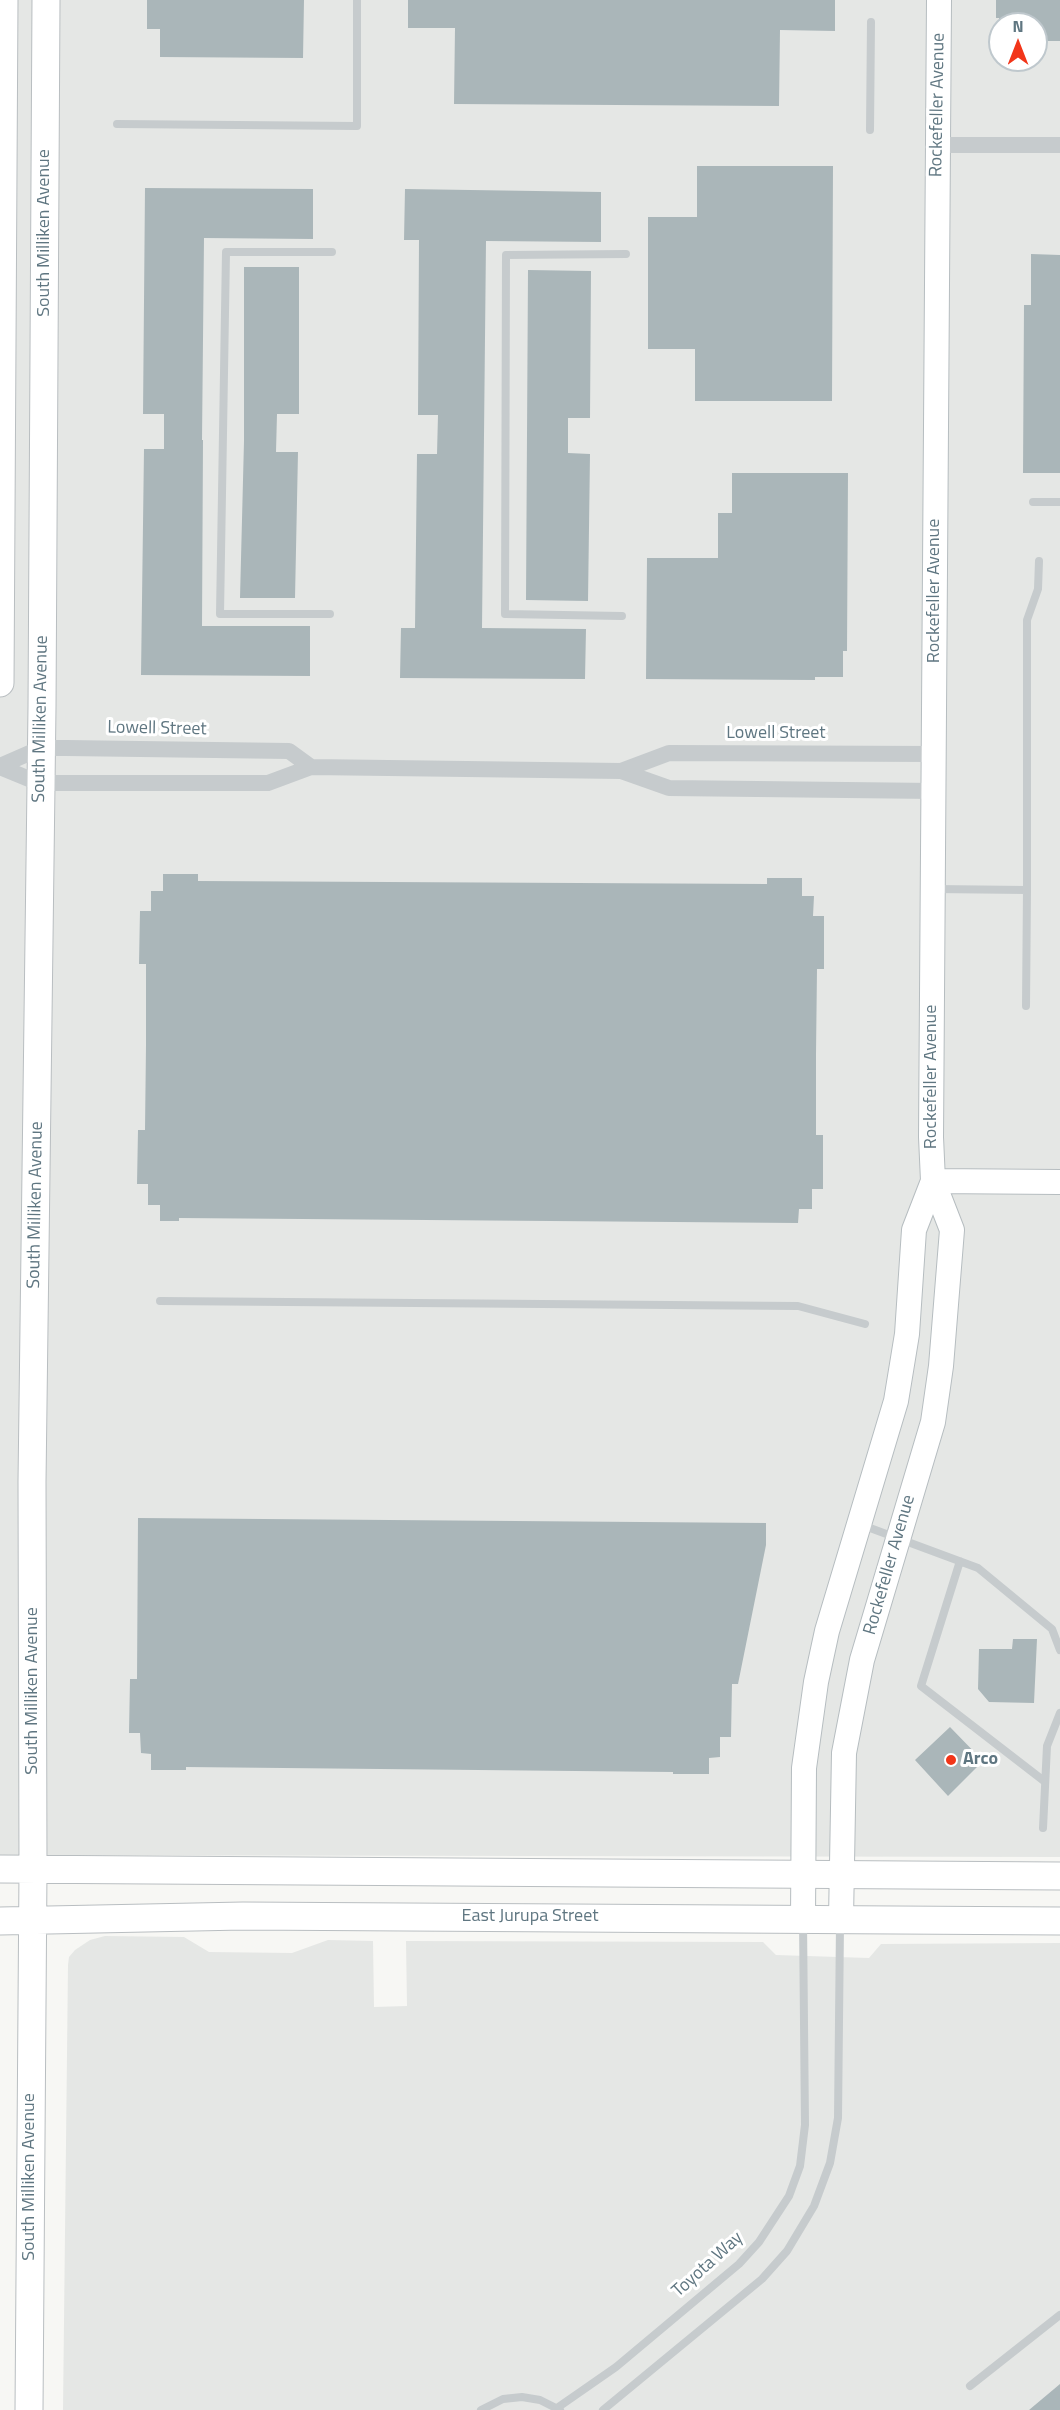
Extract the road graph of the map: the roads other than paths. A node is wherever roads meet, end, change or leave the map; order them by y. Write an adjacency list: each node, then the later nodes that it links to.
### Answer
1 (4, 0): 14 (main road)
2 (46, 0): 19 (main road, South Milliken Avenue)
3 (357, 0): 6 (lane)
4 (939, 0): 8 (street, Rockefeller Avenue)
5 (871, 22): 7 (lane)
6 (117, 124)
7 (870, 130)
8 (937, 145): 9 (street); 20 (street, Rockefeller Avenue)
9 (1060, 146)
10 (332, 252): 16 (lane)
11 (626, 254): 17 (lane)
12 (1033, 502): 13 (lane)
13 (1060, 502)
14 (0, 548): 18 (main road)
15 (1039, 561): 27 (lane)
16 (330, 614)
17 (622, 616)
18 (0, 683)
19 (41, 748): 21 (street, Lowell Street); 22 (street, Lowell Street); 24 (main road, South Milliken Avenue)
20 (935, 754): 23 (street, Lowell Street); 25 (street, Rockefeller Avenue)
21 (0, 766): 24 (street, Lowell Street)
22 (311, 767): 23 (street, Lowell Street); 24 (street, Lowell Street)
23 (621, 771): 25 (street, Lowell Street)
24 (39, 783): 41 (main road, South Milliken Avenue)
25 (934, 791): 26 (street, Rockefeller Avenue)
26 (933, 889): 27 (lane); 29 (street, Rockefeller Avenue)
27 (1027, 890): 28 (lane)
28 (1026, 1006)
29 (933, 1181): 30 (street); 33 (street, Rockefeller Avenue); 34 (street, Rockefeller Avenue)
30 (1060, 1182)
31 (160, 1301): 32 (lane)
32 (865, 1324)
33 (860, 1525): 34 (lane); 42 (street, Rockefeller Avenue)
34 (897, 1537): 35 (lane); 43 (street, Rockefeller Avenue)
35 (960, 1561): 36 (lane); 38 (lane)
36 (1060, 1650)
37 (1060, 1713): 38 (lane)
38 (1044, 1781): 39 (lane)
39 (1043, 1828)
40 (0, 1869): 41 (main road)
41 (33, 1870): 42 (main road); 47 (main road, South Milliken Avenue)
42 (803, 1875): 43 (main road); 45 (street, Rockefeller Avenue)
43 (841, 1875): 44 (main road); 46 (street, Rockefeller Avenue)
44 (1060, 1876)
45 (803, 1918): 46 (main road, East Jurupa Street); 47 (main road, East Jurupa Street); 52 (lane, Toyota Way)
46 (840, 1919): 49 (main road, East Jurupa Street); 55 (lane)
47 (33, 1920): 48 (main road, East Jurupa Street); 53 (main road, South Milliken Avenue)
48 (0, 1921)
49 (1060, 1921)
50 (1060, 2315): 51 (lane)
51 (970, 2386)
52 (559, 2409): 54 (lane)
53 (29, 2410)
54 (481, 2410)
55 (603, 2410)

